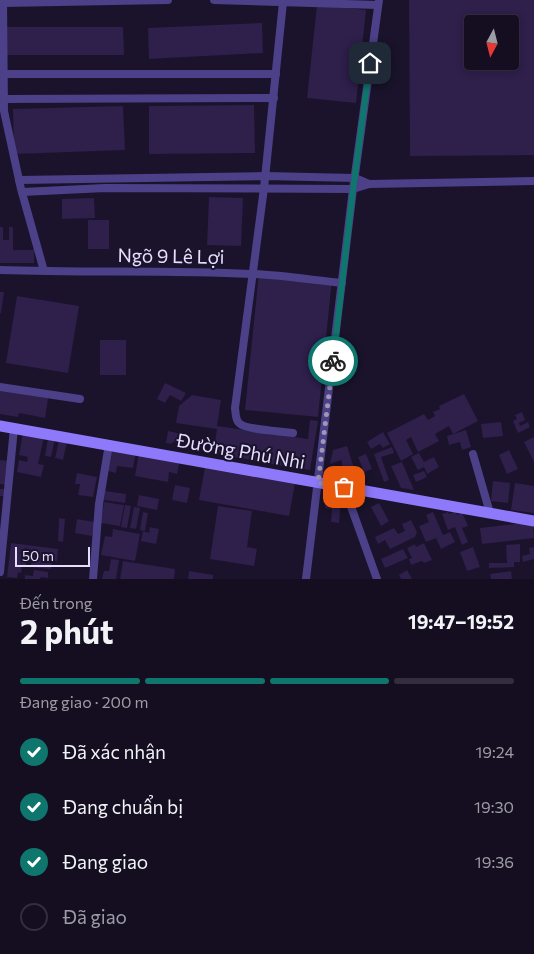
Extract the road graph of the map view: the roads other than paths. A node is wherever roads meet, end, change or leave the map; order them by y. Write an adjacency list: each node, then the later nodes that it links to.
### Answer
1 (168, 0): 3 (street)
2 (214, 0): 4 (street)
3 (3, 2): 6 (street)
4 (283, 2): 5 (street); 7 (street)
5 (378, 3): 11 (street)
6 (3, 74): 7 (street); 9 (street)
7 (276, 74): 8 (street)
8 (274, 98): 9 (street); 10 (street)
9 (4, 99): 12 (street)
10 (265, 176): 11 (street); 12 (street); 15 (street)
11 (355, 178): 14 (street); 16 (street)
12 (19, 180): 17 (street)
13 (534, 182): 14 (street)
14 (369, 184): 16 (street)
15 (264, 188): 16 (street); 17 (street); 20 (street)
16 (353, 190): 21 (street)
17 (22, 192): 19 (street)
18 (0, 270): 19 (street, Ngõ 9 Lê Lợi)
19 (44, 271): 20 (street, Ngõ 9 Lê Lợi)
20 (253, 274): 21 (street, Ngõ 9 Lê Lợi); 26 (street)
21 (342, 283): 29 (street)
22 (0, 387): 23 (street)
23 (80, 399)
24 (0, 426): 25 (street, Đường Phú Nhi)
25 (14, 428): 27 (street, Đường Phú Nhi); 33 (street)
26 (293, 432)
27 (109, 444): 29 (street, Đường Phú Nhi); 34 (street)
28 (473, 454): 31 (street)
29 (318, 483): 30 (street, Đường Phú Nhi); 35 (street)
30 (344, 487): 31 (street, Đường Phú Nhi); 36 (street)
31 (490, 513): 32 (street, Đường Phú Nhi)
32 (534, 521)
33 (0, 572)
34 (93, 579)
35 (306, 579)
36 (377, 579)

